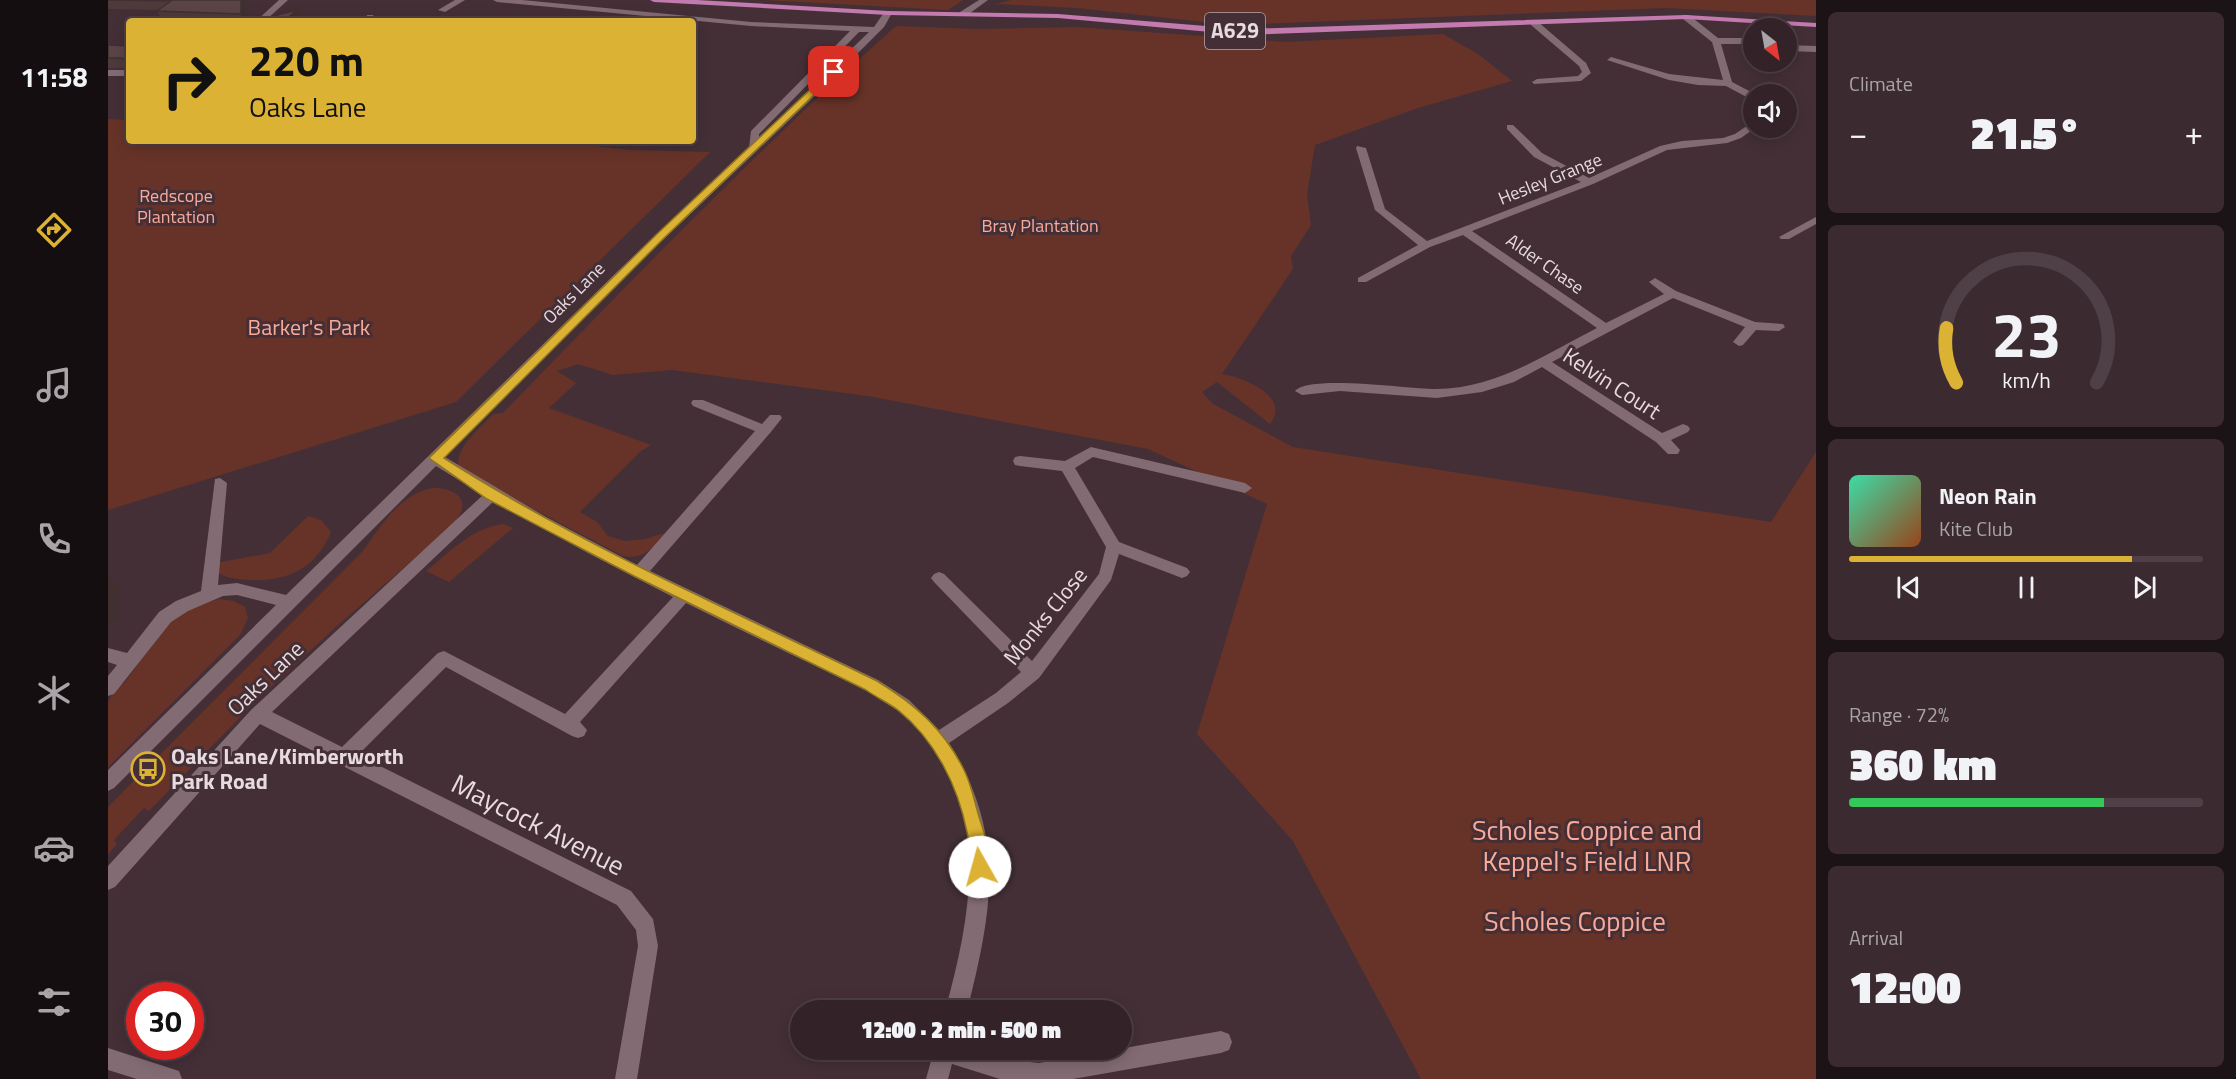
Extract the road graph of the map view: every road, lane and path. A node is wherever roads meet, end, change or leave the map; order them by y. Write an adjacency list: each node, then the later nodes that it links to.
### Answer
1 (284, 0): 10 (street)
2 (461, 0): 6 (street)
3 (497, 0): 11 (street)
4 (654, 0): 7 (main road, A629)
5 (984, 0): 8 (street)
6 (442, 10)
7 (888, 13): 8 (main road, A629); 16 (street, Oaks Lane)
8 (963, 14): 13 (main road, A629)
9 (1686, 17): 13 (main road, A629); 14 (main road, A629); 17 (street)
10 (263, 18)
11 (688, 18)
12 (696, 19): 15 (street)
13 (1534, 23): 24 (street)
14 (1816, 25)
15 (858, 28): 16 (street); 30 (street)
16 (876, 30): 30 (street, Oaks Lane)
17 (1716, 41): 18 (street); 25 (street)
18 (1743, 41)
19 (1797, 48): 20 (street)
20 (1816, 49)
21 (1611, 60): 25 (street)
22 (108, 73): 23 (street)
23 (126, 73)
24 (1537, 82)
25 (1728, 83): 26 (street)
26 (1743, 92)
27 (1510, 127): 31 (street)
28 (1743, 132): 31 (street, Hesley Grange)
29 (1361, 148): 35 (street)
30 (754, 149): 51 (street, Oaks Lane)
31 (1589, 182): 33 (street, Hesley Grange)
32 (1816, 220): 34 (street)
33 (1465, 231): 35 (street, Hesley Grange); 41 (street, Alder Chase)
34 (1785, 237)
35 (1426, 245): 36 (street, Hesley Grange)
36 (1362, 280)
37 (1655, 282): 38 (street)
38 (1672, 294): 39 (street); 41 (street)
39 (1752, 326): 40 (street); 42 (street)
40 (1779, 327)
41 (1605, 328): 43 (street)
42 (1739, 342)
43 (1541, 362): 44 (street); 49 (street, Kelvin Court)
44 (1302, 391)
45 (698, 403): 48 (street)
46 (775, 418): 48 (street)
47 (1683, 429): 49 (street, Kelvin Court)
48 (765, 430): 58 (street)
49 (1661, 439): 50 (street, Kelvin Court)
50 (1673, 450)
51 (435, 458): 56 (street); 63 (street, Oaks Lane)
52 (1020, 461): 53 (street)
53 (1067, 466): 55 (street); 57 (street)
54 (220, 483): 61 (street)
55 (1245, 488)
56 (492, 495): 58 (street); 68 (street, Oaks Lane)
57 (1114, 546): 59 (street); 66 (street, Monks Close)
58 (639, 572): 62 (street)
59 (1182, 572)
60 (939, 578): 66 (street)
61 (209, 594): 63 (street, Oaks Lane); 65 (street, Oaks Lane)
62 (684, 594): 69 (street); 70 (street)
63 (288, 602): 71 (street, Oaks Lane)
64 (108, 655): 65 (street)
65 (131, 661): 67 (street, Oaks Lane)
66 (1033, 673): 69 (street, Monks Close)
67 (108, 689)
68 (258, 714): 70 (street, Maycock Avenue); 72 (street, Oaks Lane)
69 (938, 741): 73 (street)
70 (344, 757): 81 (street, Maycock Avenue)
71 (108, 782)
72 (108, 880)
73 (959, 1000)
74 (1221, 1042): 75 (street)
75 (1132, 1058)
76 (108, 1059): 80 (street)
77 (942, 1060): 82 (street)
78 (976, 1060): 79 (street)
79 (1119, 1060)
80 (171, 1079)
81 (626, 1079)
82 (937, 1079)

